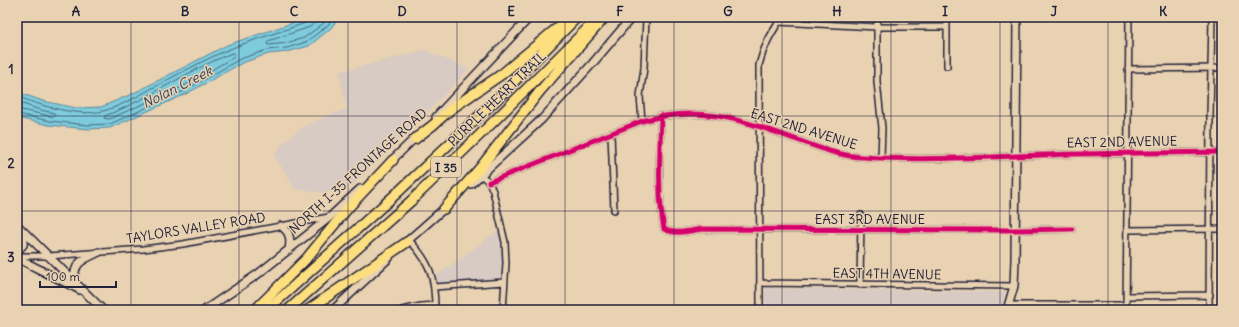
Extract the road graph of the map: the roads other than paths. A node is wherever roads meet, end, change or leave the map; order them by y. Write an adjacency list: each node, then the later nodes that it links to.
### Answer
1 (530, 17): 25 (main road, NORTH I-35 FRONTAGE ROAD)
2 (571, 17): 25 (highway)
3 (577, 17): 70 (highway, PURPLE HEART TRAIL / I 35)
4 (599, 17): 71 (highway, PURPLE HEART TRAIL / I 35)
5 (605, 17): 34 (highway)
6 (632, 17): 32 (main road)
7 (646, 17): 22 (street)
8 (782, 17): 14 (street)
9 (877, 17): 15 (street)
10 (947, 17): 16 (street)
11 (1017, 17): 29 (main road)
12 (1129, 17): 20 (street)
13 (1212, 17): 18 (street)
14 (778, 22): 15 (street); 23 (street)
15 (877, 27): 16 (street); 30 (street)
16 (947, 27): 17 (street)
17 (947, 66)
18 (1211, 68): 19 (street); 20 (street); 27 (street)
19 (1222, 68)
20 (1128, 69): 26 (street)
21 (661, 115): 22 (street, EAST 2ND AVENUE); 23 (street, EAST 2ND AVENUE); 41 (street, EAST 3RD AVENUE)
22 (642, 121): 24 (street, EAST 2ND AVENUE)
23 (759, 127): 30 (street, EAST 2ND AVENUE); 41 (street)
24 (611, 134): 33 (street, EAST 2ND AVENUE); 35 (street)
25 (415, 139): 31 (main road, NORTH I-35 FRONTAGE ROAD)
26 (1127, 152): 27 (street, EAST 2ND AVENUE); 29 (street, EAST 2ND AVENUE); 46 (street)
27 (1210, 152): 28 (street, EAST 2ND AVENUE); 43 (street)
28 (1222, 152)
29 (1016, 156): 30 (street, EAST 2ND AVENUE); 45 (main road)
30 (881, 158)
31 (393, 160): 37 (main road, NORTH I-35 FRONTAGE ROAD); 69 (highway)
32 (481, 175): 33 (street); 34 (main road)
33 (489, 182): 55 (street)
34 (444, 209): 48 (main road)
35 (614, 210)
36 (861, 215): 44 (street)
37 (330, 217): 39 (street, TAYLORS VALLEY ROAD); 49 (main road, NORTH I-35 FRONTAGE ROAD)
38 (17, 225): 47 (main road)
39 (281, 226): 49 (main road); 51 (street, TAYLORS VALLEY ROAD)
40 (1222, 228): 43 (street)
41 (760, 229): 44 (street, EAST 3RD AVENUE); 56 (street)
42 (1072, 229): 45 (street, EAST 3RD AVENUE)
43 (1210, 229): 46 (street); 61 (street)
44 (861, 230): 45 (street, EAST 3RD AVENUE); 57 (street)
45 (1015, 230): 58 (main road)
46 (1127, 230): 62 (street)
47 (25, 233): 50 (main road); 52 (main road)
48 (408, 241): 59 (street); 72 (highway); 73 (main road)
49 (289, 250): 68 (main road, NORTH I-35 FRONTAGE ROAD)
50 (17, 251)
51 (99, 252): 52 (street, TAYLORS VALLEY ROAD); 54 (main road)
52 (49, 256): 53 (street, TAYLORS VALLEY ROAD); 54 (main road)
53 (17, 257): 60 (main road)
54 (74, 281): 60 (main road)
55 (504, 282): 59 (street); 75 (street)
56 (760, 283): 57 (street, EAST 4TH AVENUE); 76 (street)
57 (860, 285): 58 (street, EAST 4TH AVENUE)
58 (1014, 286): 65 (main road)
59 (434, 287): 63 (street)
60 (87, 294): 67 (main road)
61 (1210, 295): 62 (street); 77 (street)
62 (1126, 296): 64 (street)
63 (435, 307): 74 (street)
64 (1126, 307): 66 (street)
65 (1008, 308): 66 (street)
66 (1041, 308)
67 (103, 310)
68 (205, 310)
69 (255, 310)
70 (267, 310)
71 (288, 310)
72 (308, 310)
73 (333, 310)
74 (402, 310)
75 (503, 310)
76 (760, 310)
77 (1209, 310)

